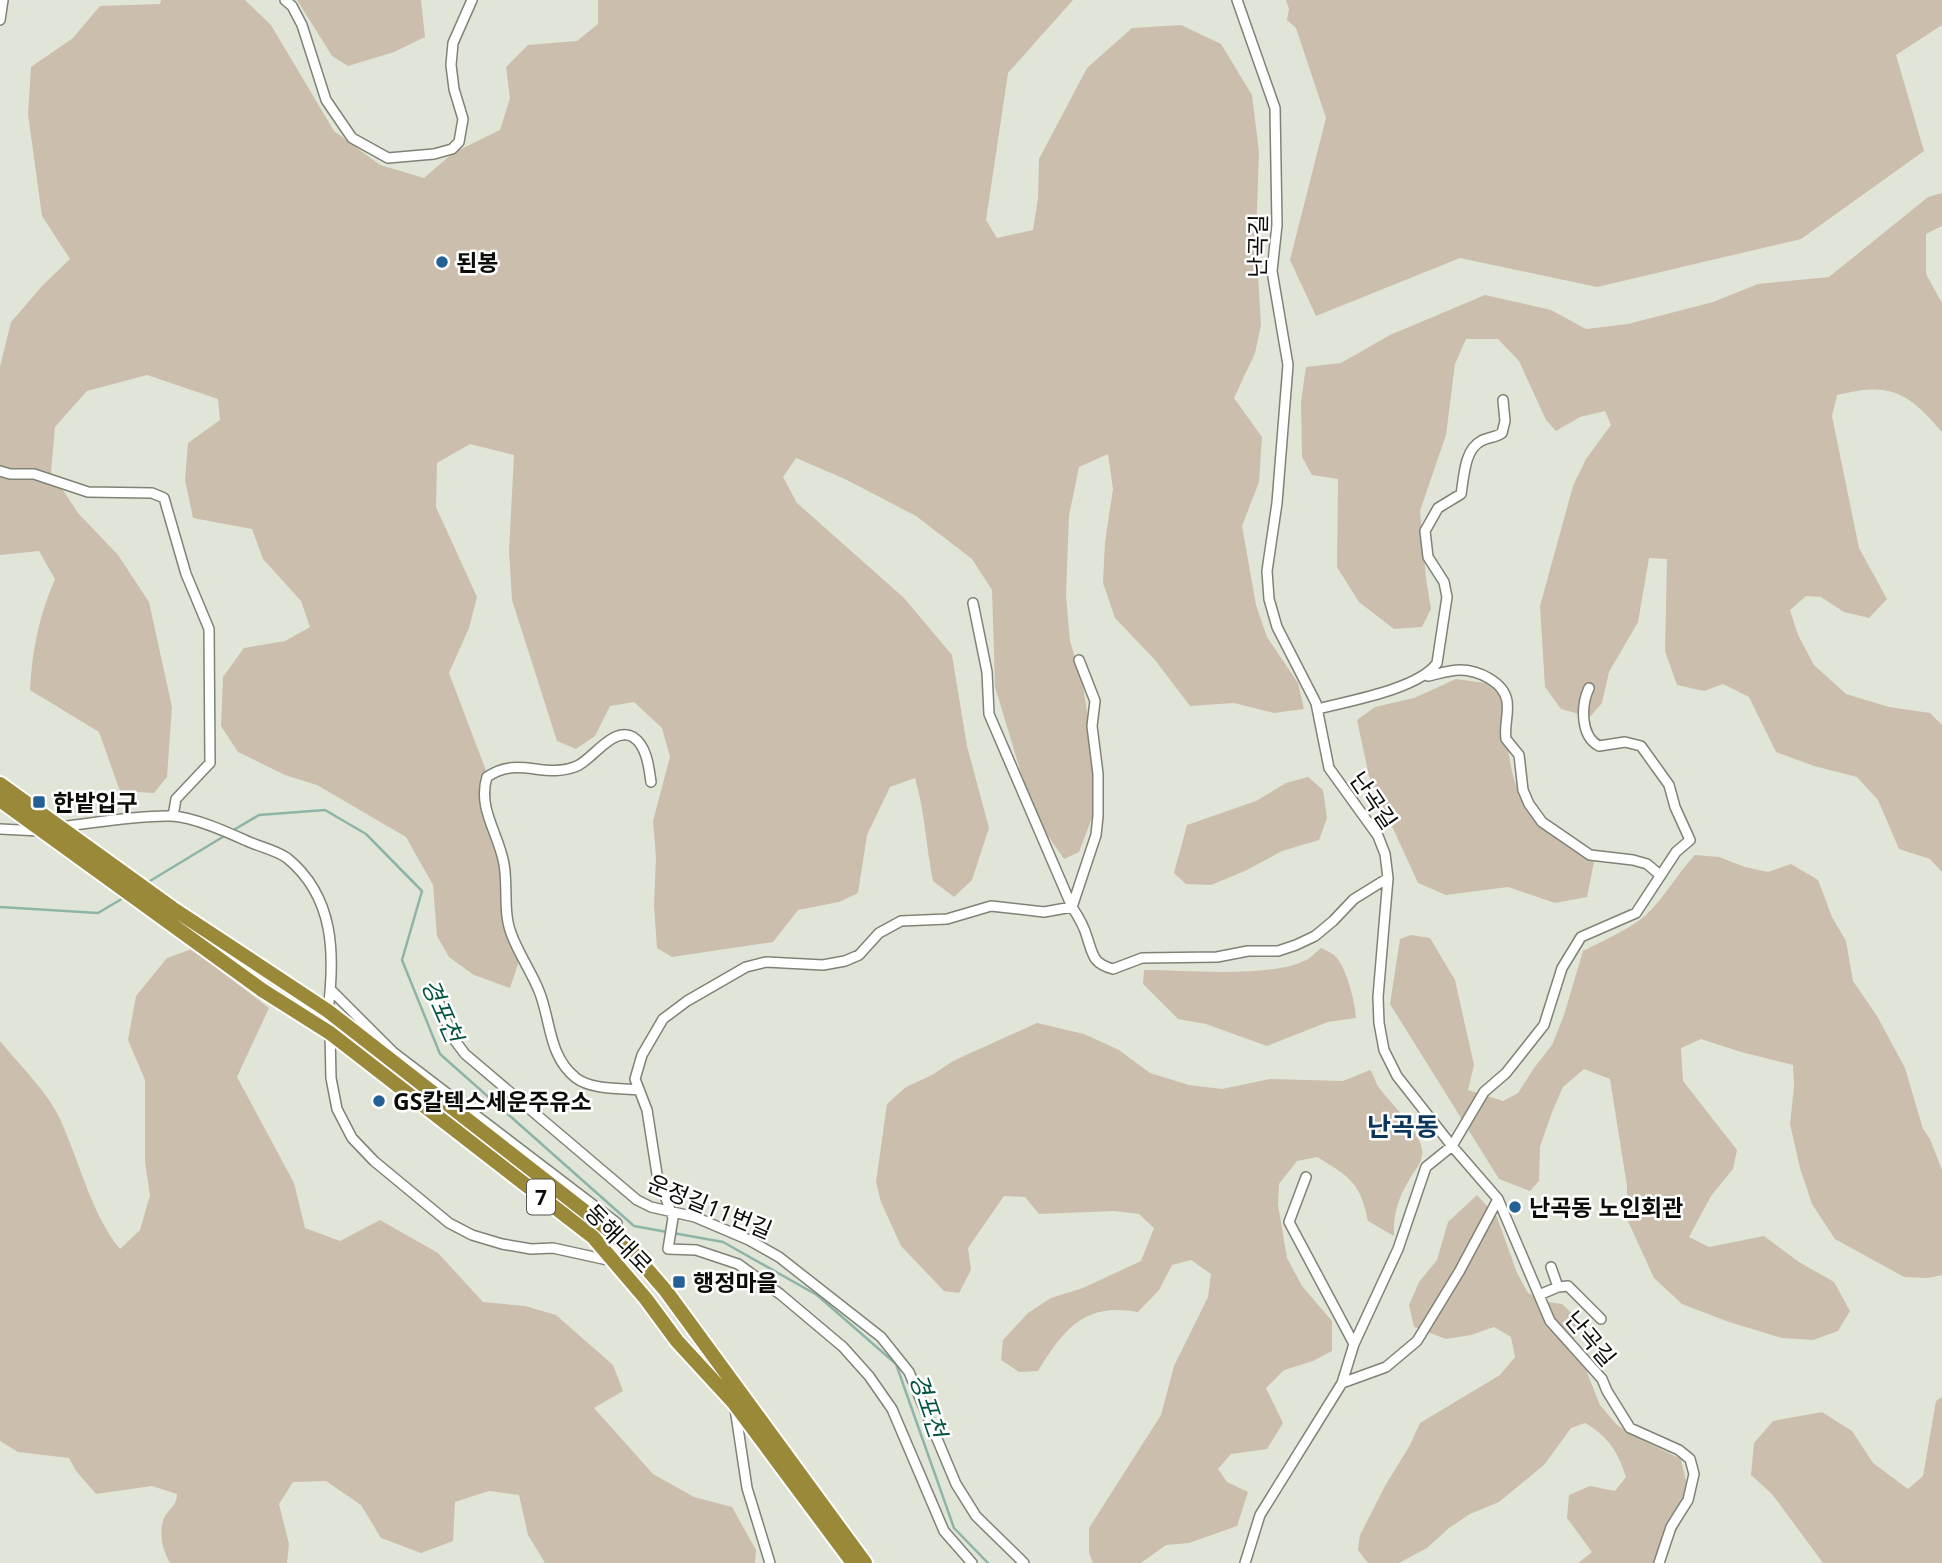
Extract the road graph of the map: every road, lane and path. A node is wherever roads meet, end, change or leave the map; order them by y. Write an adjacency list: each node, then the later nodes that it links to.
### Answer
1 (3, 0): 5 (street)
2 (285, 0): 3 (street)
3 (472, 0)
4 (1237, 0): 12 (street, 난곡길)
5 (0, 20)
6 (1503, 400): 10 (street)
7 (0, 471): 16 (street)
8 (973, 603): 23 (street)
9 (1079, 660): 23 (street)
10 (1423, 678): 12 (street); 20 (street)
11 (1589, 688): 20 (street)
12 (1318, 709): 22 (street, 난곡길)
13 (651, 782): 28 (street)
14 (0, 784): 17 (highway, 7)
15 (0, 800): 19 (highway, 7)
16 (173, 816): 17 (street); 24 (street)
17 (57, 827): 19 (highway); 21 (highway, 7)
18 (0, 829): 19 (street)
19 (41, 831): 21 (highway, 7)
20 (1660, 875): 29 (street)
21 (117, 877): 26 (highway, 동해대로 / 7); 27 (highway, 동해대로 / 7)
22 (1388, 878): 23 (street); 29 (street, 난곡길)
23 (1072, 907): 28 (street)
24 (331, 990): 26 (street); 33 (street)
25 (437, 998): 32 (street, 운정길11번길)
26 (328, 1011): 33 (highway, 동해대로 / 7)
27 (330, 1033): 34 (highway, 동해대로 / 7); 34 (street)
28 (639, 1090): 32 (street)
29 (1452, 1146): 31 (street, 난곡길); 39 (street)
30 (1306, 1177): 39 (street)
31 (1498, 1199): 37 (street, 난곡길); 40 (street)
32 (672, 1214): 45 (street); 46 (street, 운정길11번길)
33 (615, 1237): 44 (highway, 동해대로 / 7)
34 (613, 1261): 41 (highway, 동해대로 / 7)
35 (1551, 1267): 36 (street)
36 (1558, 1287): 37 (street); 38 (street)
37 (1539, 1295): 48 (street, 난곡길)
38 (1601, 1319)
39 (1354, 1344): 40 (street)
40 (1342, 1383): 47 (street)
41 (734, 1403): 42 (street); 43 (highway, 동해대로 / 7)
42 (770, 1563)
43 (853, 1563)
44 (865, 1563)
45 (972, 1563)
46 (1024, 1563)
47 (1245, 1563)
48 (1658, 1563)

